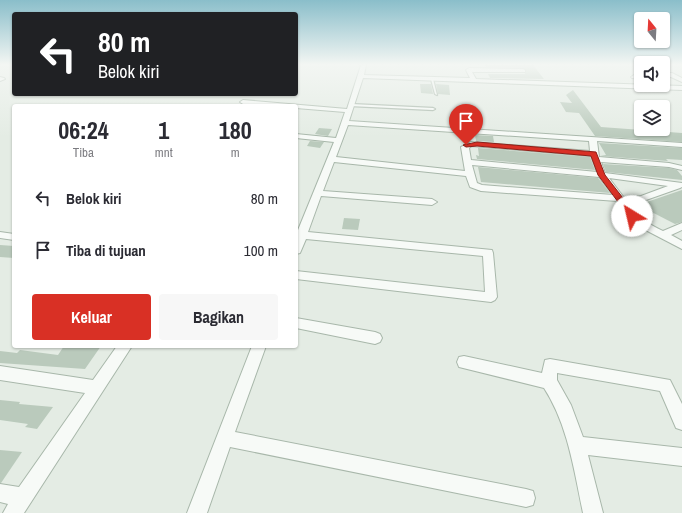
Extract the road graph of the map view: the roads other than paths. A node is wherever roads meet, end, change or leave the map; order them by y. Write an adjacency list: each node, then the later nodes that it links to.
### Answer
1 (356, 89): 7 (street)
2 (435, 89): 3 (lane)
3 (436, 94)
4 (243, 102): 5 (street)
5 (269, 104)
6 (298, 106): 7 (street)
7 (351, 108): 8 (lane); 9 (street)
8 (433, 109)
9 (345, 123): 11 (street); 12 (street)
10 (298, 136): 12 (street)
11 (593, 139): 13 (street); 14 (street)
12 (338, 140): 15 (street)
13 (682, 145)
14 (595, 156): 16 (street); 17 (street); 19 (street)
15 (330, 159): 18 (street); 21 (street)
16 (467, 162): 18 (street); 19 (street)
17 (682, 168)
18 (469, 174): 22 (street)
19 (602, 175): 20 (street); 22 (street)
20 (680, 184): 22 (street)
21 (318, 193): 23 (street); 26 (street)
22 (621, 200): 27 (street)
23 (432, 202)
24 (682, 226): 27 (street)
25 (0, 235): 28 (street)
26 (301, 235): 29 (street); 31 (street)
27 (663, 235): 30 (street)
28 (12, 237)
29 (298, 244)
30 (682, 245)
31 (298, 275)
32 (298, 322): 33 (street)
33 (375, 338)
34 (124, 348): 39 (street)
35 (259, 348): 41 (street)
36 (464, 362): 38 (street)
37 (0, 372): 39 (street)
38 (549, 382): 40 (street); 42 (street)
39 (97, 388): 45 (street)
40 (682, 422)
41 (225, 438): 46 (street); 48 (street)
42 (577, 445): 43 (street); 49 (street)
43 (682, 457)
44 (0, 493): 45 (street)
45 (24, 497): 47 (street)
46 (526, 498)
47 (13, 513)
48 (197, 513)
49 (593, 513)

